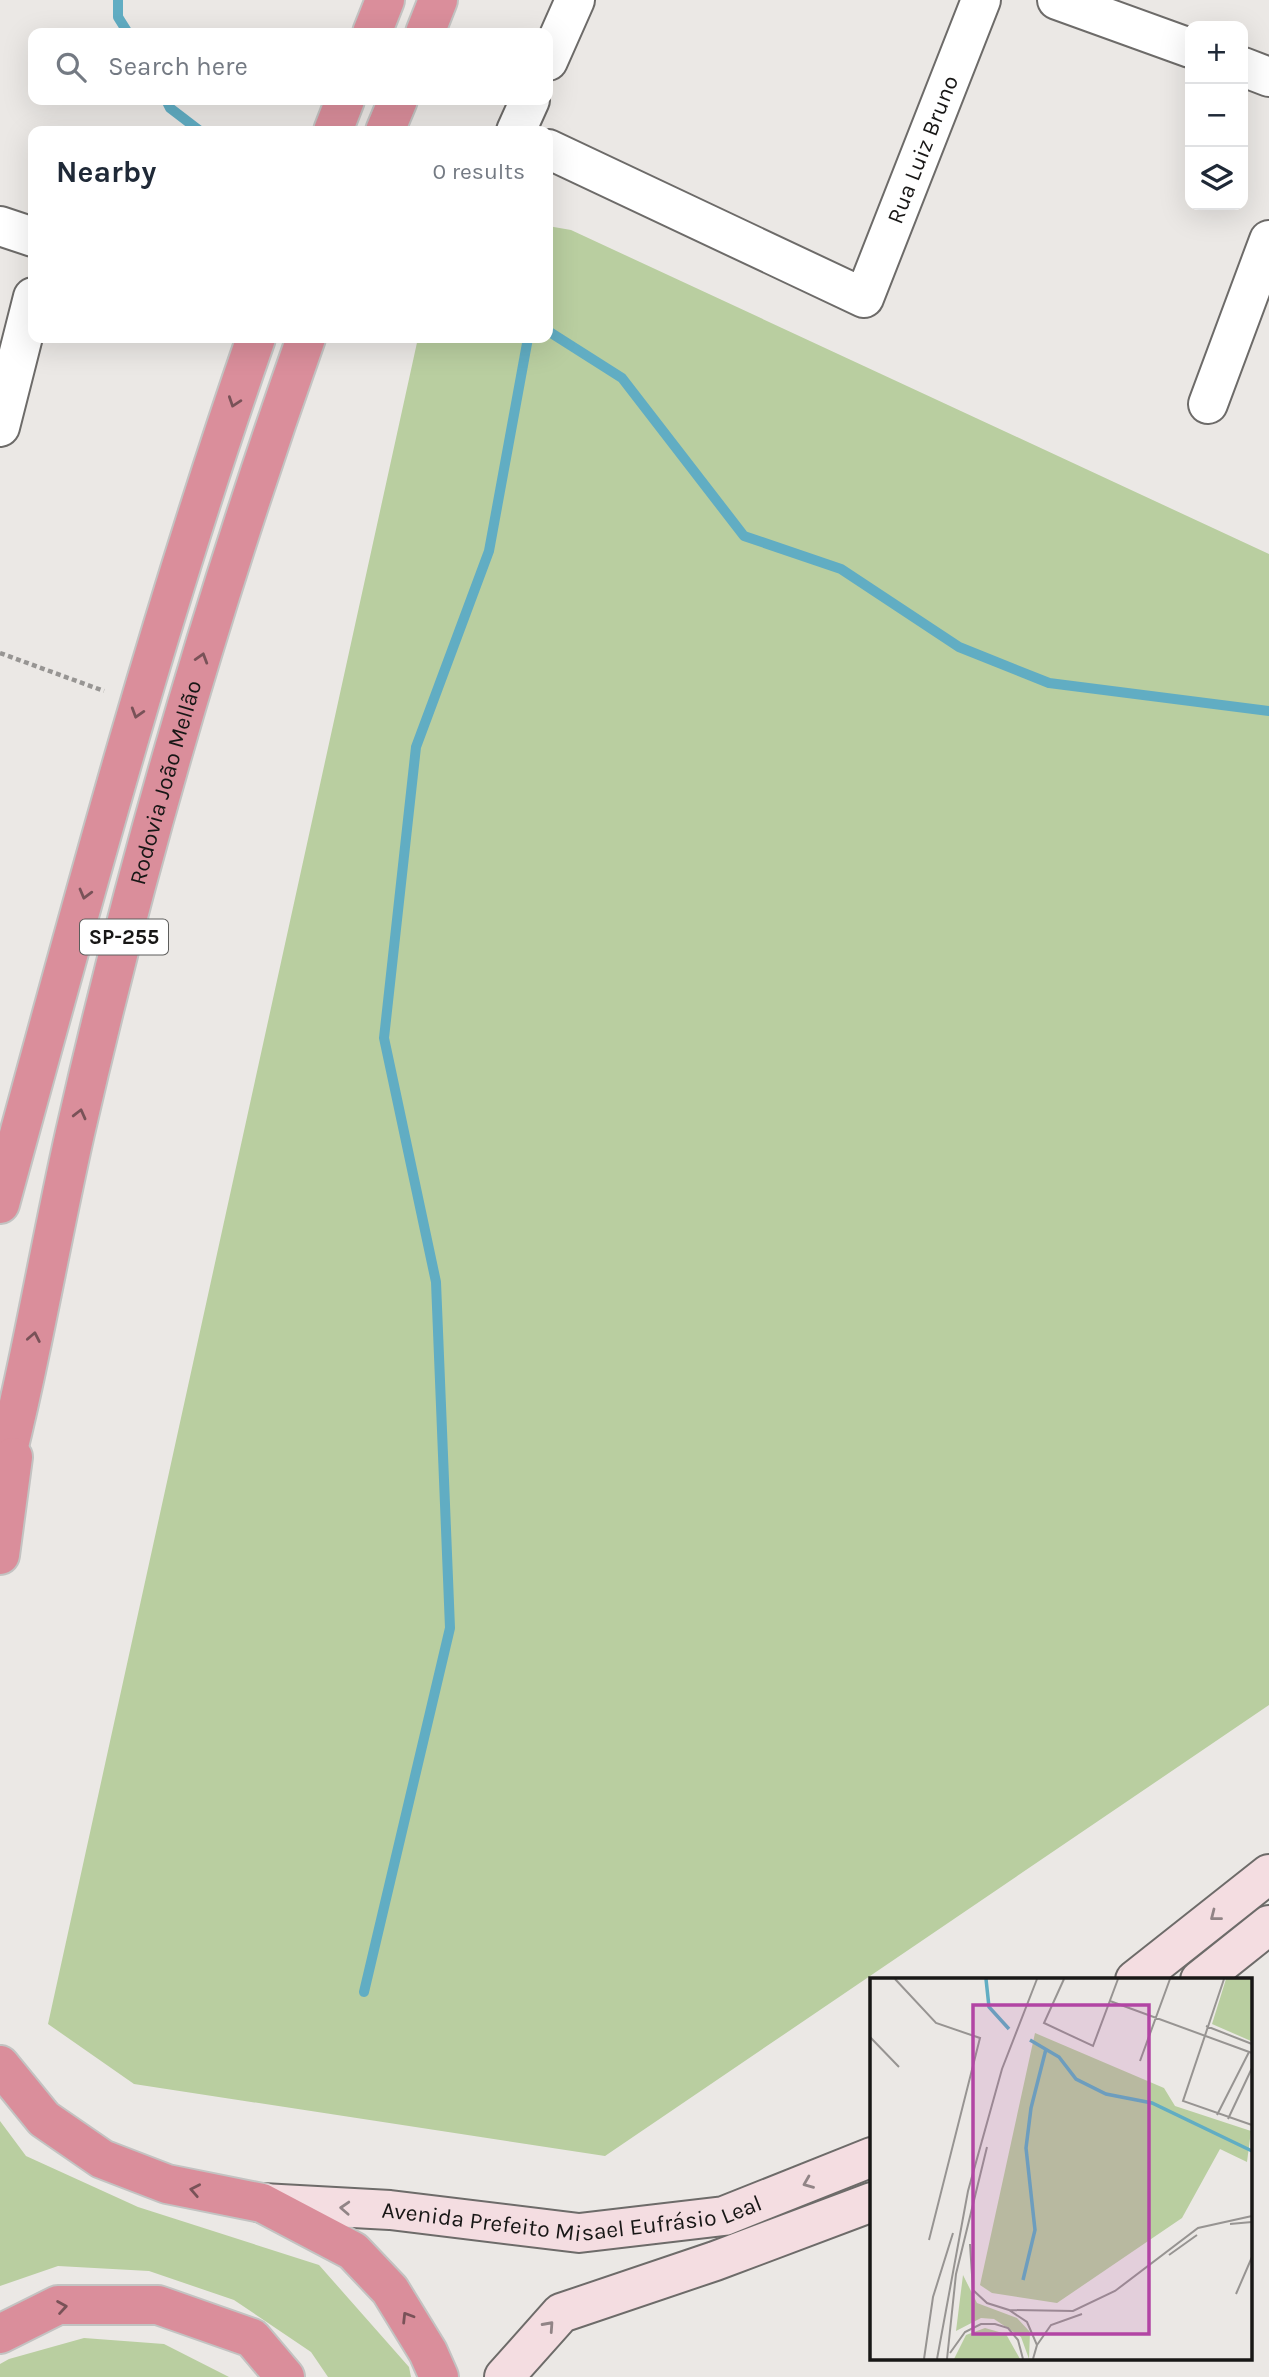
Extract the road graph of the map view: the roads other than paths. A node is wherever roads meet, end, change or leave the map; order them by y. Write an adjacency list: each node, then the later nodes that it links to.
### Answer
1 (385, 0): 6 (highway)
2 (438, 0): 7 (highway)
3 (575, 0): 9 (street)
4 (981, 0): 18 (street, Rua Luiz Bruno)
5 (1057, 0): 8 (street)
6 (374, 28)
7 (427, 28)
8 (1185, 46)
9 (553, 50)
10 (1248, 69): 11 (street)
11 (1269, 77)
12 (343, 105): 15 (highway)
13 (396, 105): 16 (highway)
14 (528, 105): 17 (street)
15 (335, 126)
16 (387, 126)
17 (518, 126)
18 (553, 151)
19 (0, 226): 20 (street)
20 (28, 235)
21 (1269, 240): 25 (street)
22 (28, 317): 26 (street)
23 (254, 343): 27 (highway, Rodovia João Mellão / SP-255, one-way to 27)
24 (304, 343): 28 (highway, Rodovia João Mellão / SP-255, one-way to 24)
25 (1208, 404)
26 (0, 426)
27 (0, 1204)
28 (20, 1404): 29 (highway, Rodovia João Mellão / SP-255); 30 (highway)
29 (0, 1482)
30 (0, 1555)
31 (1269, 1874): 33 (main road, one-way to 33)
32 (1269, 1925): 34 (main road)
33 (1138, 1978)
34 (1203, 1978)
35 (0, 2065): 37 (highway, one-way to 35)
36 (870, 2158): 37 (main road, Avenida Prefeito Misael Eufrásio Leal, one-way to 37)
37 (262, 2203): 41 (highway, one-way to 37)
38 (870, 2203): 42 (main road, Avenida Prefeito Misael Eufrásio Leal, one-way to 38)
39 (0, 2334): 40 (highway, one-way to 40)
40 (285, 2377)
41 (439, 2377)
42 (504, 2377)

